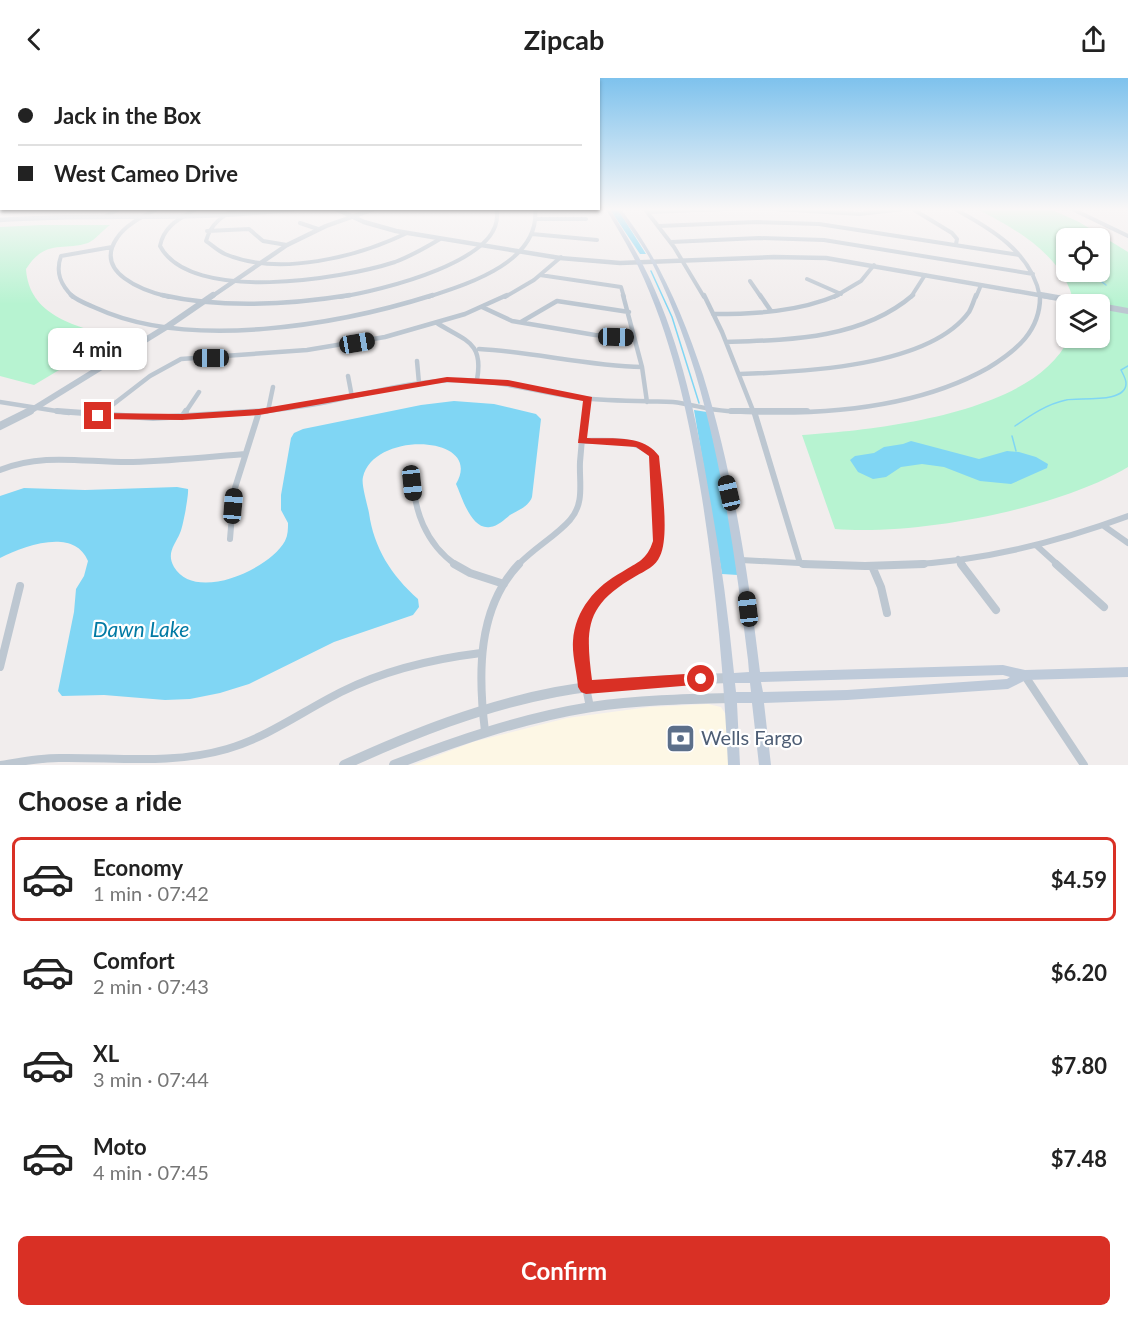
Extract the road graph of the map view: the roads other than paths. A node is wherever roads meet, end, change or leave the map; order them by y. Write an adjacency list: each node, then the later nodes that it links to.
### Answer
1 (117, 240): 22 (street)
2 (162, 240): 35 (street)
3 (206, 240): 27 (street)
4 (262, 240): 20 (street)
5 (297, 240): 20 (street)
6 (391, 240): 27 (street)
7 (438, 240): 35 (street)
8 (447, 240): 21 (street)
9 (485, 240): 21 (street)
10 (527, 240): 23 (street)
11 (626, 240): 29 (main road)
12 (639, 240): 28 (main road)
13 (718, 240): 18 (street)
14 (824, 240): 31 (street)
15 (935, 240): 19 (street)
16 (957, 240): 19 (street)
17 (1004, 240): 24 (street)
18 (670, 242): 26 (street)
19 (956, 244): 24 (street)
20 (287, 245): 27 (street)
21 (481, 245): 23 (street); 41 (street)
22 (112, 247): 41 (street); 50 (street)
23 (520, 250): 25 (street); 50 (street)
24 (1021, 255): 31 (street)
25 (561, 256): 29 (street); 32 (street)
26 (683, 261): 28 (street); 30 (street); 47 (street)
27 (260, 262): 35 (street)
28 (654, 262): 29 (street); 68 (main road)
29 (640, 263): 66 (main road)
30 (874, 266): 33 (street); 38 (street)
31 (1033, 274): 39 (street)
32 (540, 275): 42 (street); 46 (street)
33 (926, 275): 37 (street); 52 (street)
34 (807, 279): 38 (street)
35 (233, 281): 41 (street)
36 (750, 281): 44 (street)
37 (981, 285): 39 (street); 56 (street)
38 (841, 294): 44 (street)
39 (1040, 295): 40 (street); 71 (street)
40 (1056, 298)
41 (203, 302): 50 (street)
42 (482, 307): 48 (street); 49 (street)
43 (1110, 308): 45 (street)
44 (771, 311): 47 (street)
45 (1128, 311)
46 (628, 312): 49 (street); 51 (street)
47 (713, 314): 52 (street)
48 (437, 322): 53 (street); 72 (street)
49 (521, 322): 51 (street)
50 (168, 326): 67 (street)
51 (634, 337): 55 (street)
52 (726, 342): 56 (street)
53 (479, 350): 55 (street); 58 (street)
54 (417, 361): 59 (street)
55 (642, 367): 65 (street)
56 (741, 374): 71 (street)
57 (348, 376): 62 (street)
58 (477, 380): 59 (street); 63 (street)
59 (419, 383): 62 (street)
60 (273, 387): 69 (street)
61 (200, 392): 73 (street)
62 (352, 397): 69 (street)
63 (588, 399): 65 (street); 75 (street)
64 (0, 402): 67 (street)
65 (647, 402): 66 (street)
66 (688, 405): 68 (street); 98 (main road)
67 (34, 409): 72 (street); 74 (street)
68 (709, 409): 71 (street); 84 (main road)
69 (268, 411): 70 (street)
70 (259, 412): 73 (street); 76 (street)
71 (754, 412): 86 (street)
72 (98, 416): 73 (street)
73 (182, 417)
74 (0, 426)
75 (581, 441): 88 (street); 99 (street)
76 (245, 454): 77 (street); 81 (street)
77 (0, 470)
78 (413, 474): 88 (street)
79 (1128, 516): 80 (street)
80 (1104, 526): 82 (street); 83 (street)
81 (230, 539)
82 (1128, 543)
83 (1037, 546): 85 (street); 90 (street)
84 (741, 560): 86 (street); 97 (main road)
85 (958, 560): 87 (street); 91 (street)
86 (800, 563): 87 (street)
87 (872, 566): 92 (street)
88 (504, 584): 93 (street)
89 (20, 586): 94 (street)
90 (1104, 607)
91 (996, 610)
92 (887, 613)
93 (481, 653): 102 (street); 105 (street)
94 (0, 667)
95 (1128, 672): 96 (main road)
96 (1024, 675): 97 (main road); 100 (main road); 111 (street)
97 (756, 677): 98 (main road); 100 (main road)
98 (730, 678): 99 (street); 100 (main road)
99 (586, 687): 101 (street); 102 (street)
100 (745, 698): 101 (street); 109 (main road); 110 (main road)
101 (590, 707): 103 (street)
102 (482, 710): 103 (street); 107 (street)
103 (485, 731): 108 (street)
104 (32, 762): 105 (street); 106 (street)
105 (148, 763)
106 (0, 765)
107 (344, 765)
108 (394, 765)
109 (734, 765)
110 (765, 765)
111 (1084, 765)

